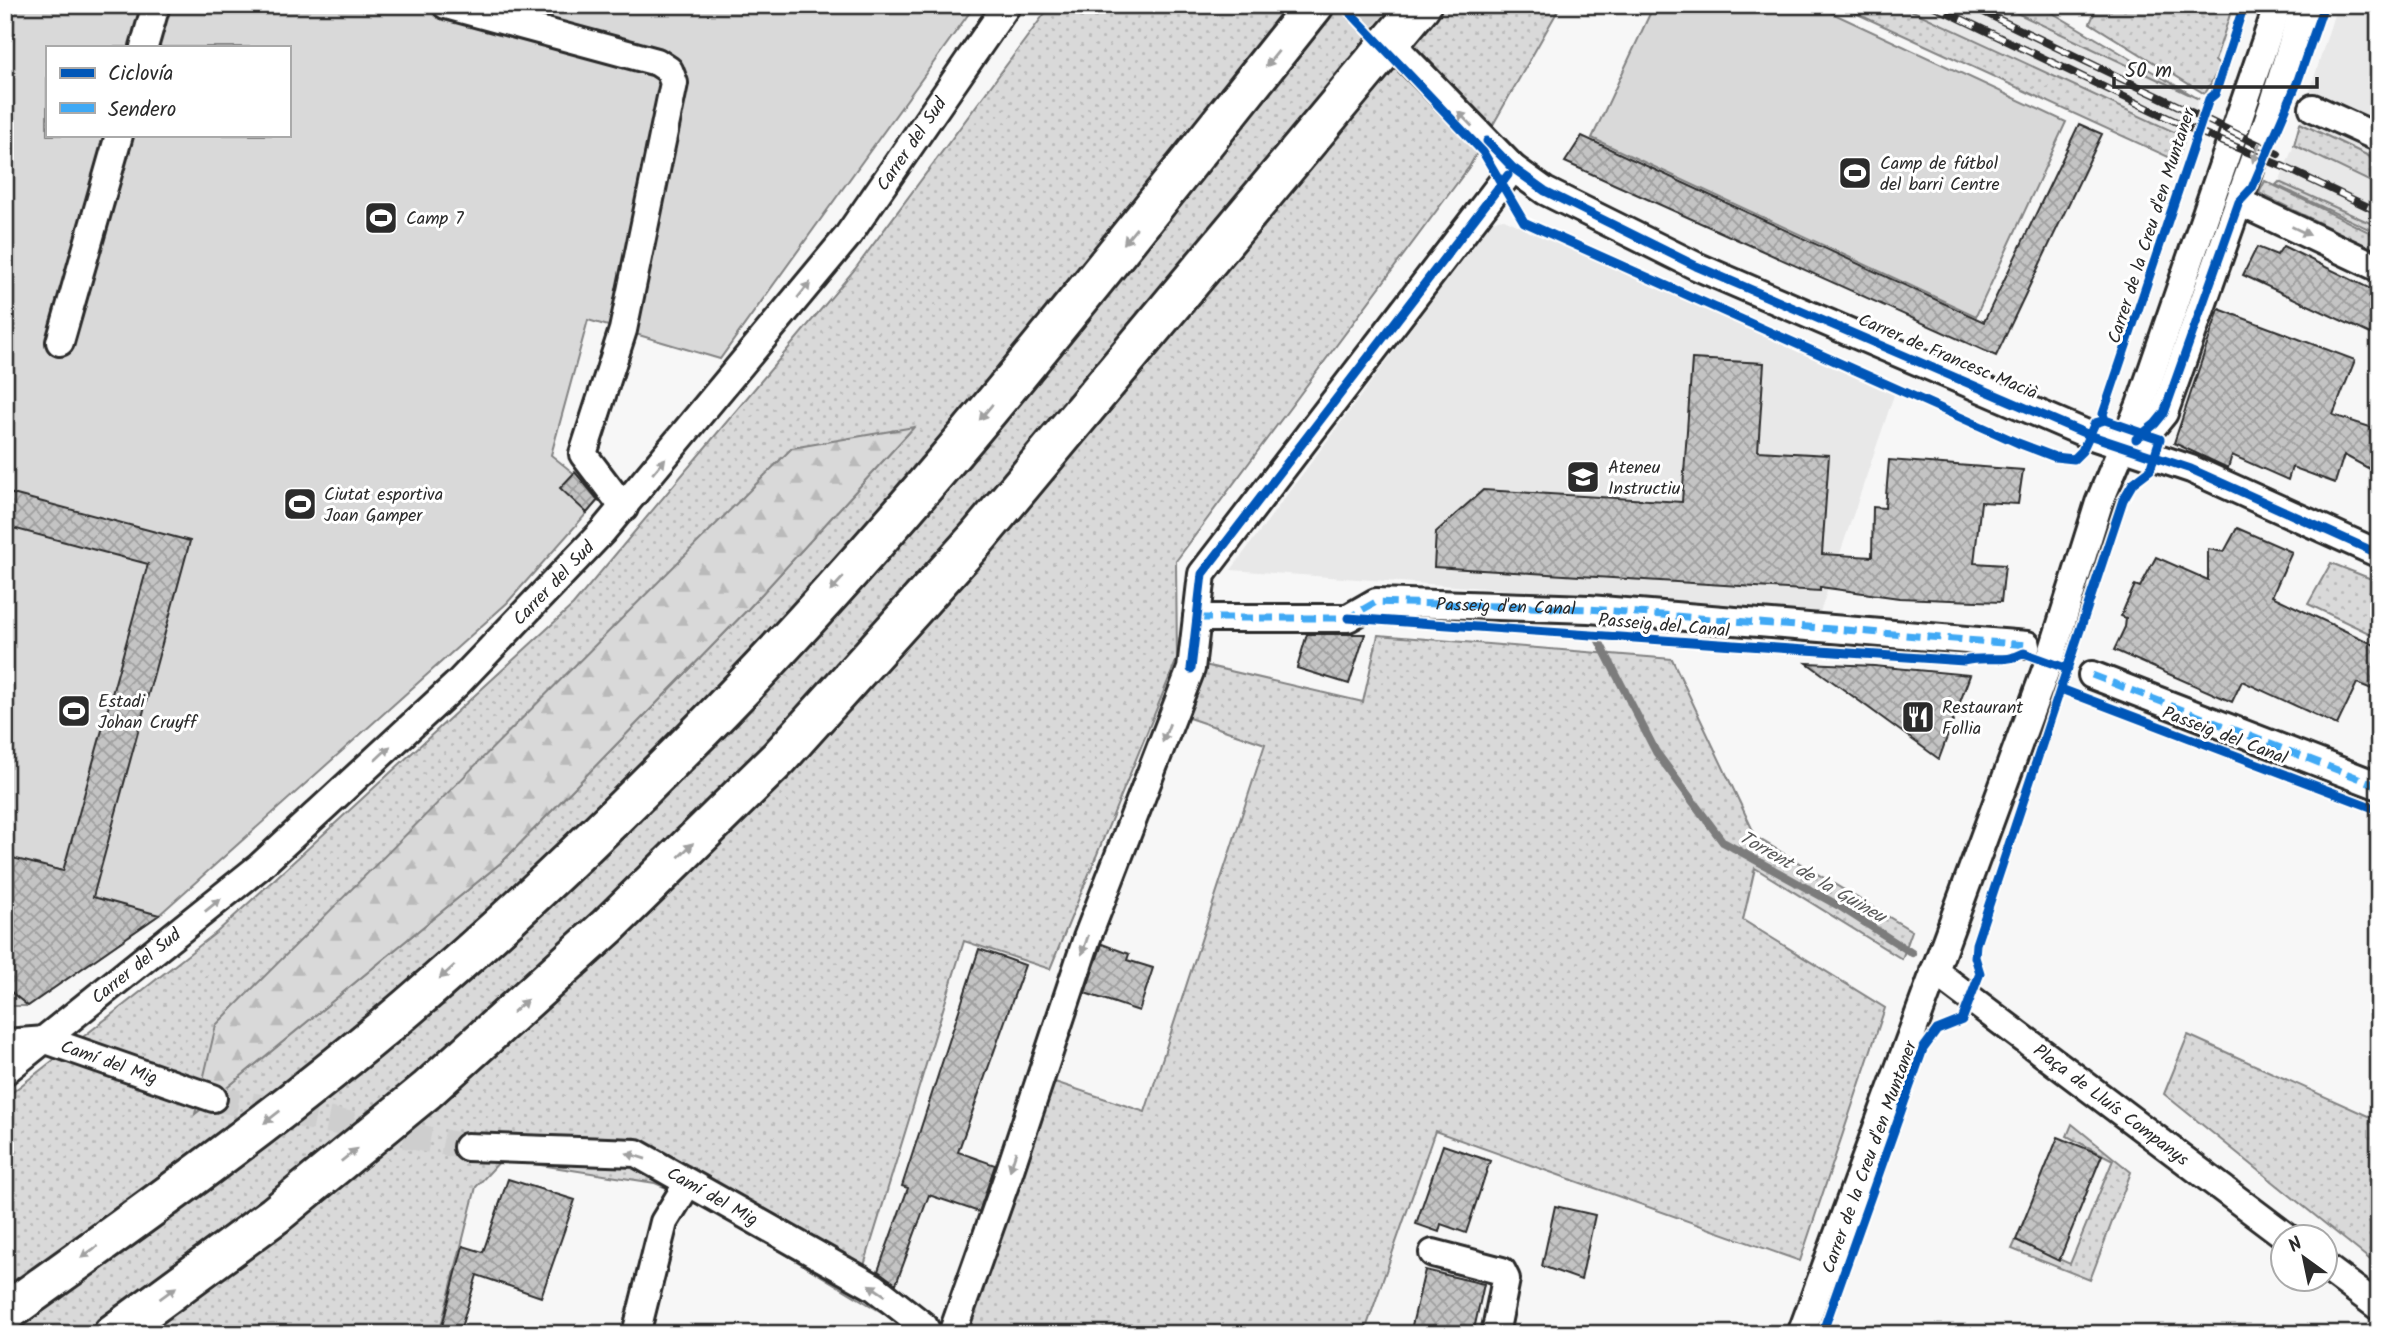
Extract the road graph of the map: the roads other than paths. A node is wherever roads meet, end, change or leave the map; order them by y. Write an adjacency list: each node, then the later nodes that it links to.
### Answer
1 (156, 5): 8 (street)
2 (446, 5): 18 (street)
3 (1007, 5): 18 (street, Carrer del Sud, one-way to 3)
4 (1314, 5): 35 (highway, one-way to 35)
5 (1421, 5): 36 (highway, one-way to 5)
6 (2278, 5): 17 (street, Carrer de la Creu d'en Muntaner)
7 (2304, 5): 14 (street, Carrer de la Creu d'en Muntaner, one-way to 14)
8 (144, 46)
9 (1399, 51): 13 (street, Carrer de Francesc Macià, one-way to 9)
10 (2314, 108): 12 (street)
11 (119, 136): 16 (street)
12 (2379, 138)
13 (1513, 169): 17 (street, Carrer de Francesc Macià); 20 (street)
14 (2239, 202): 15 (street, one-way to 15); 17 (street, Carrer de la Creu d'en Muntaner)
15 (2379, 268)
16 (60, 342)
17 (2124, 447): 19 (street, Carrer de Francesc Macià); 24 (street, Carrer de la Creu d'en Muntaner)
18 (624, 508): 25 (street, Carrer del Sud, one-way to 18)
19 (2379, 554)
20 (1197, 618): 21 (street, Passeig d'en Canal); 39 (street, one-way to 39)
21 (2027, 645)
22 (2092, 675): 23 (street, Passeig del Canal)
23 (2379, 786)
24 (1934, 971): 31 (street, Plaça de Lluís Companys); 41 (street, Carrer de la Creu d'en Muntaner)
25 (46, 1040): 26 (street, Camí del Mig); 27 (street, Carrer del Sud); 28 (street, Camí del Mig)
26 (5, 1043)
27 (5, 1071)
28 (213, 1098)
29 (467, 1147): 30 (street, Camí del Mig, one-way to 29)
30 (688, 1183): 37 (street); 38 (street, Camí del Mig, one-way to 30)
31 (2271, 1224)
32 (1433, 1253): 40 (street)
33 (2338, 1275): 34 (street)
34 (2379, 1307)
35 (5, 1313)
36 (113, 1334)
37 (636, 1334)
38 (928, 1334)
39 (952, 1334)
40 (1494, 1334)
41 (1801, 1334)

